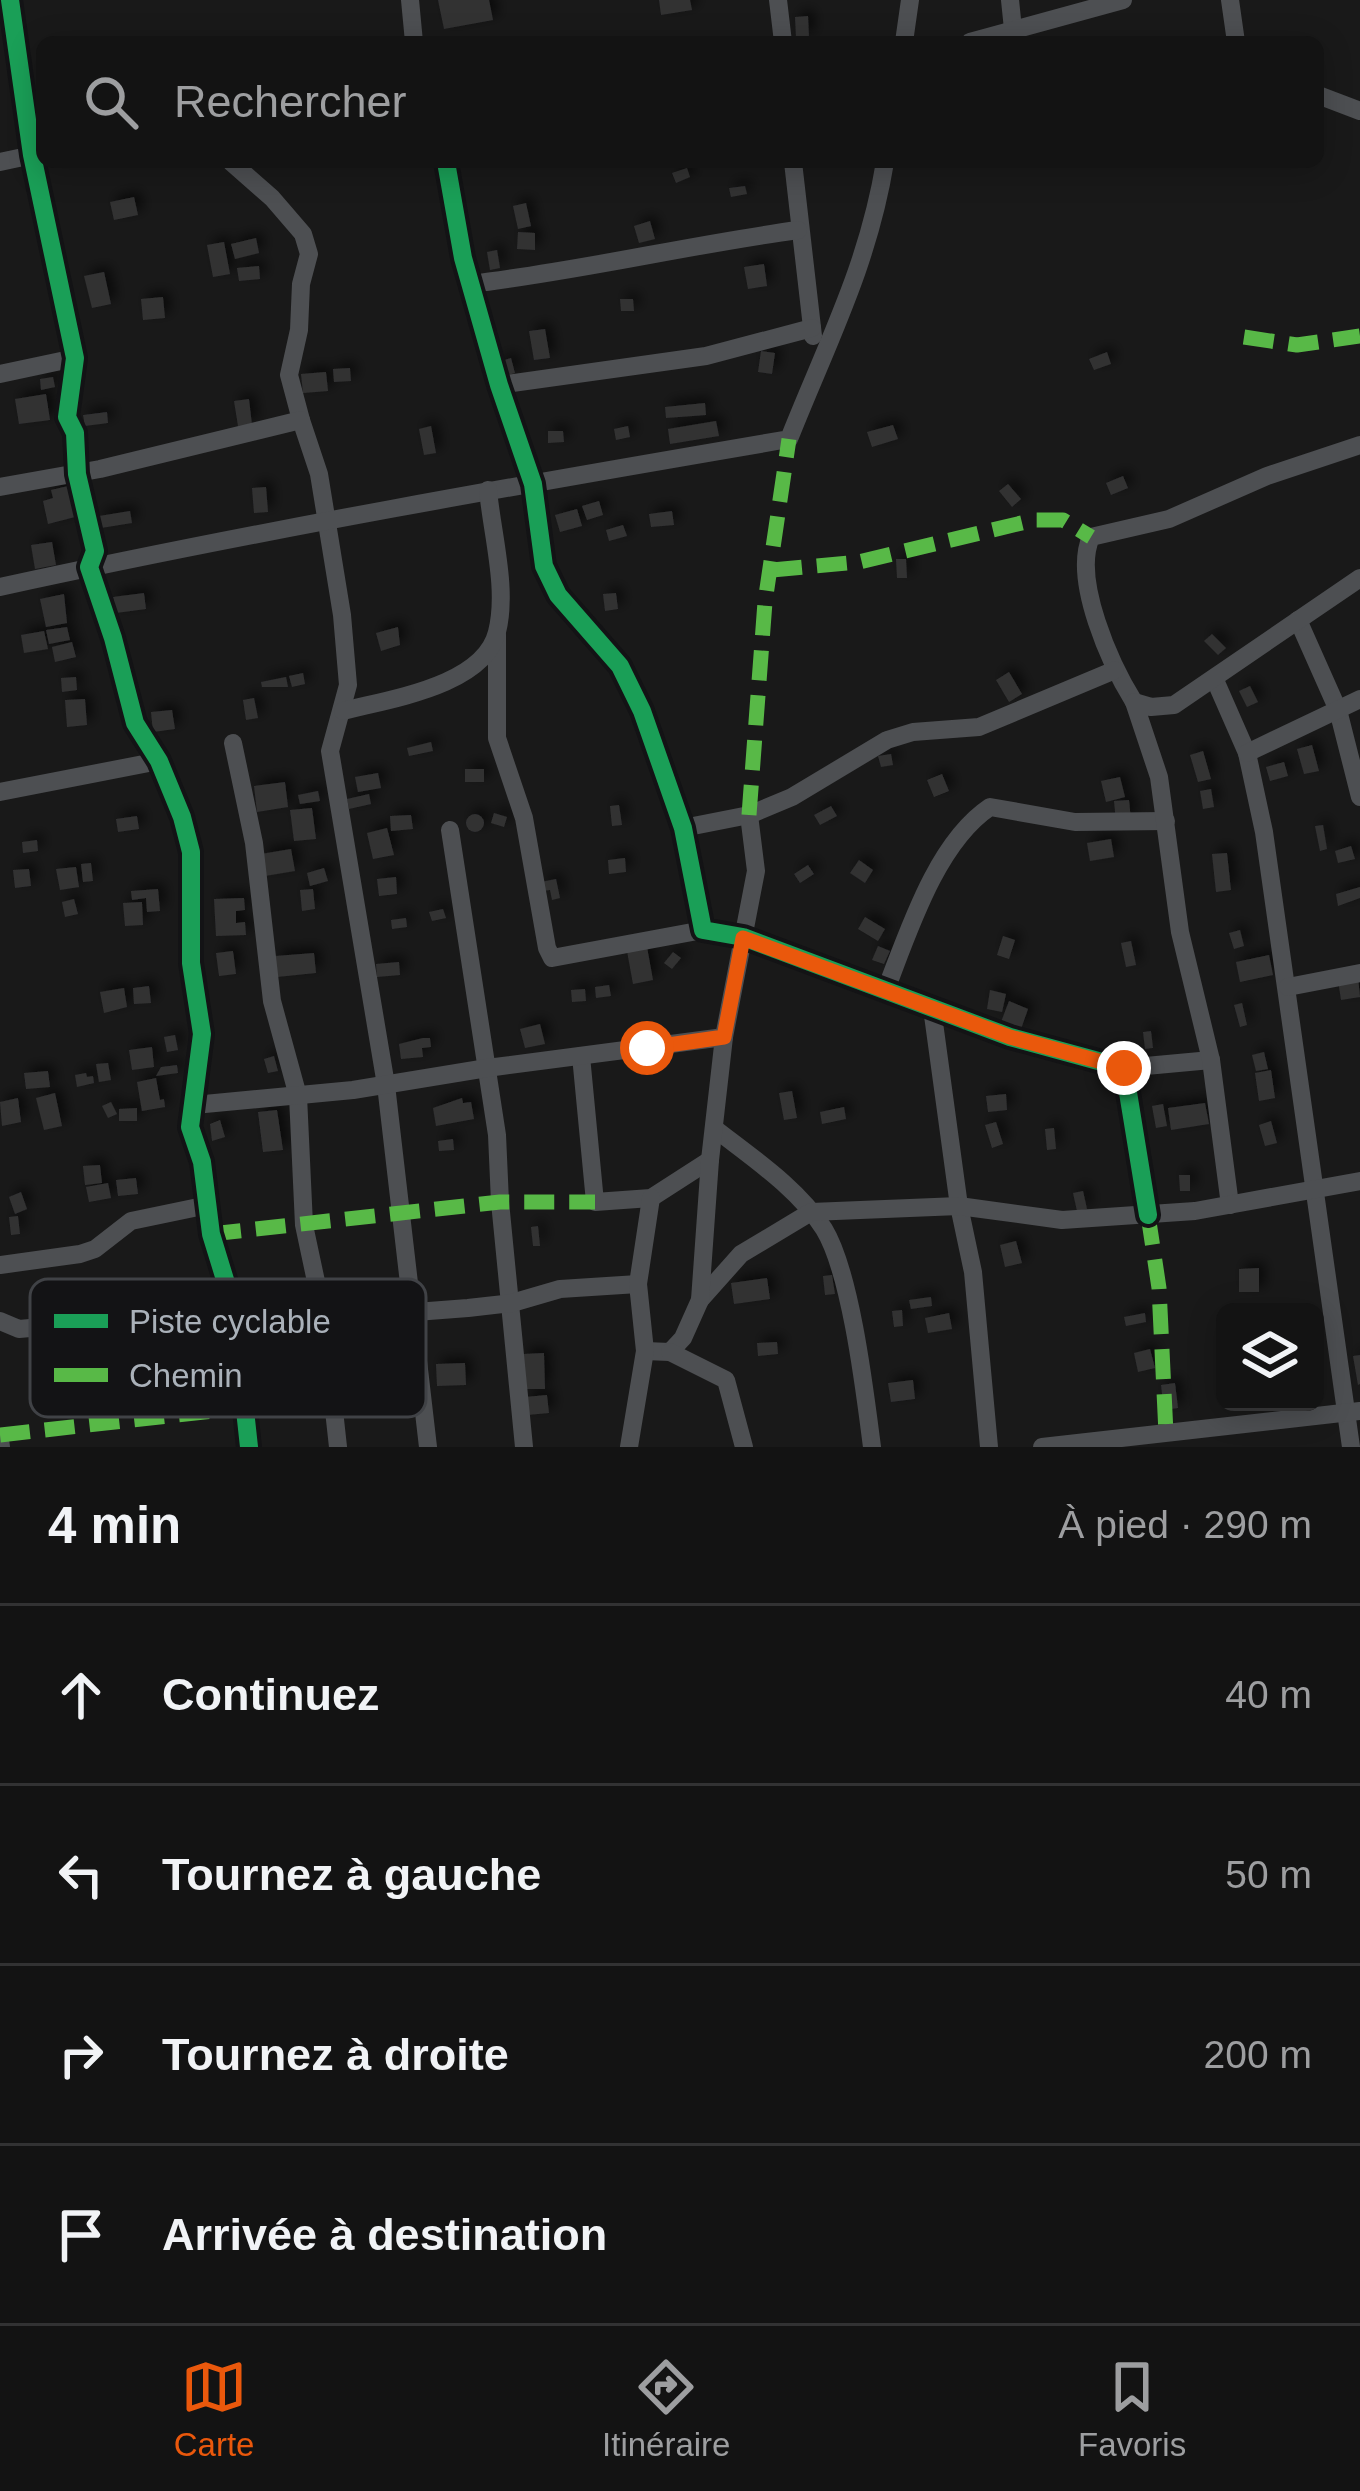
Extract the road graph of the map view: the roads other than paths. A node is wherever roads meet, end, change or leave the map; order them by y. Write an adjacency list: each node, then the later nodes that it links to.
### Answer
1 (10, 0): 16 (street)
2 (410, 0): 9 (street)
3 (778, 0): 10 (street)
4 (914, 0): 11 (street)
5 (1010, 0): 8 (street)
6 (1123, 0): 8 (street)
7 (1231, 0): 13 (street)
8 (1013, 29): 12 (street)
9 (413, 36)
10 (782, 36)
11 (905, 36)
12 (990, 36)
13 (1235, 36)
14 (1324, 97): 15 (street)
15 (1360, 111)
16 (36, 148)
17 (36, 154): 18 (street)
18 (0, 162)
19 (40, 168): 27 (street)
20 (238, 168): 31 (street)
21 (447, 168): 25 (street)
22 (793, 168): 24 (street)
23 (884, 168): 28 (street)
24 (798, 230): 25 (street); 26 (street)
25 (470, 284): 30 (street)
26 (812, 328): 28 (street); 30 (street)
27 (75, 358): 29 (street); 33 (street)
28 (818, 364): 34 (street)
29 (0, 374)
30 (499, 385): 34 (street)
31 (301, 420): 33 (street); 37 (street)
32 (1360, 445): 43 (street)
33 (77, 474): 35 (street); 38 (street)
34 (533, 484): 36 (street); 56 (street)
35 (0, 488)
36 (488, 490): 37 (street); 42 (street)
37 (324, 522): 38 (street); 48 (street)
38 (89, 566): 40 (street); 51 (street)
39 (1360, 578): 41 (street)
40 (0, 587)
41 (1298, 620): 44 (street); 47 (street)
42 (497, 634): 48 (street); 58 (street)
43 (1115, 670): 46 (street); 54 (street)
44 (1215, 680): 46 (street); 50 (street)
45 (1360, 699): 47 (street)
46 (1134, 703): 55 (street)
47 (1338, 710): 50 (street); 53 (street)
48 (344, 711): 69 (street)
49 (233, 743): 70 (street)
50 (1247, 753): 61 (street)
51 (160, 761): 52 (street); 71 (street)
52 (0, 792)
53 (1360, 796)
54 (749, 815): 56 (street); 59 (street)
55 (1166, 821): 62 (street); 66 (street)
56 (682, 828): 58 (street)
57 (450, 830): 67 (street)
58 (704, 930): 59 (street)
59 (743, 938): 62 (street); 64 (street)
60 (1360, 973): 61 (street)
61 (1288, 987): 75 (street)
62 (885, 992): 63 (street)
63 (932, 1008): 68 (street); 79 (street)
64 (724, 1037): 65 (street); 72 (street)
65 (580, 1056): 67 (street); 76 (street)
66 (1211, 1060): 68 (street); 78 (street)
67 (488, 1068): 69 (street); 88 (street)
68 (1124, 1068): 81 (street)
69 (386, 1085): 70 (street); 85 (street)
70 (298, 1096): 71 (street); 84 (street)
71 (194, 1105): 77 (street)
72 (714, 1127): 73 (street); 80 (street)
73 (710, 1160): 76 (street); 87 (street)
74 (1360, 1181): 75 (street)
75 (1316, 1188): 78 (street); 94 (street)
76 (651, 1198): 86 (street)
77 (208, 1205): 82 (street); 83 (street)
78 (1230, 1205): 81 (street)
79 (959, 1206): 80 (street); 81 (street); 106 (street)
80 (811, 1212): 87 (street); 105 (street)
81 (1148, 1215)
82 (0, 1265)
83 (225, 1279)
84 (315, 1279)
85 (409, 1279)
86 (638, 1284): 88 (street); 92 (street)
87 (700, 1300): 93 (street)
88 (512, 1303): 89 (street); 102 (street)
89 (426, 1311)
90 (9, 1325): 91 (street)
91 (0, 1344)
92 (645, 1351): 93 (street); 103 (street)
93 (670, 1352): 104 (street)
94 (1352, 1412): 98 (street); 109 (street)
95 (246, 1417): 99 (street)
96 (335, 1417): 100 (street)
97 (425, 1417): 101 (street)
98 (1233, 1425): 107 (street); 108 (street)
99 (249, 1447)
100 (338, 1447)
101 (428, 1447)
102 (524, 1447)
103 (629, 1447)
104 (744, 1447)
105 (872, 1447)
106 (989, 1447)
107 (1042, 1447)
108 (1237, 1447)
109 (1351, 1447)

